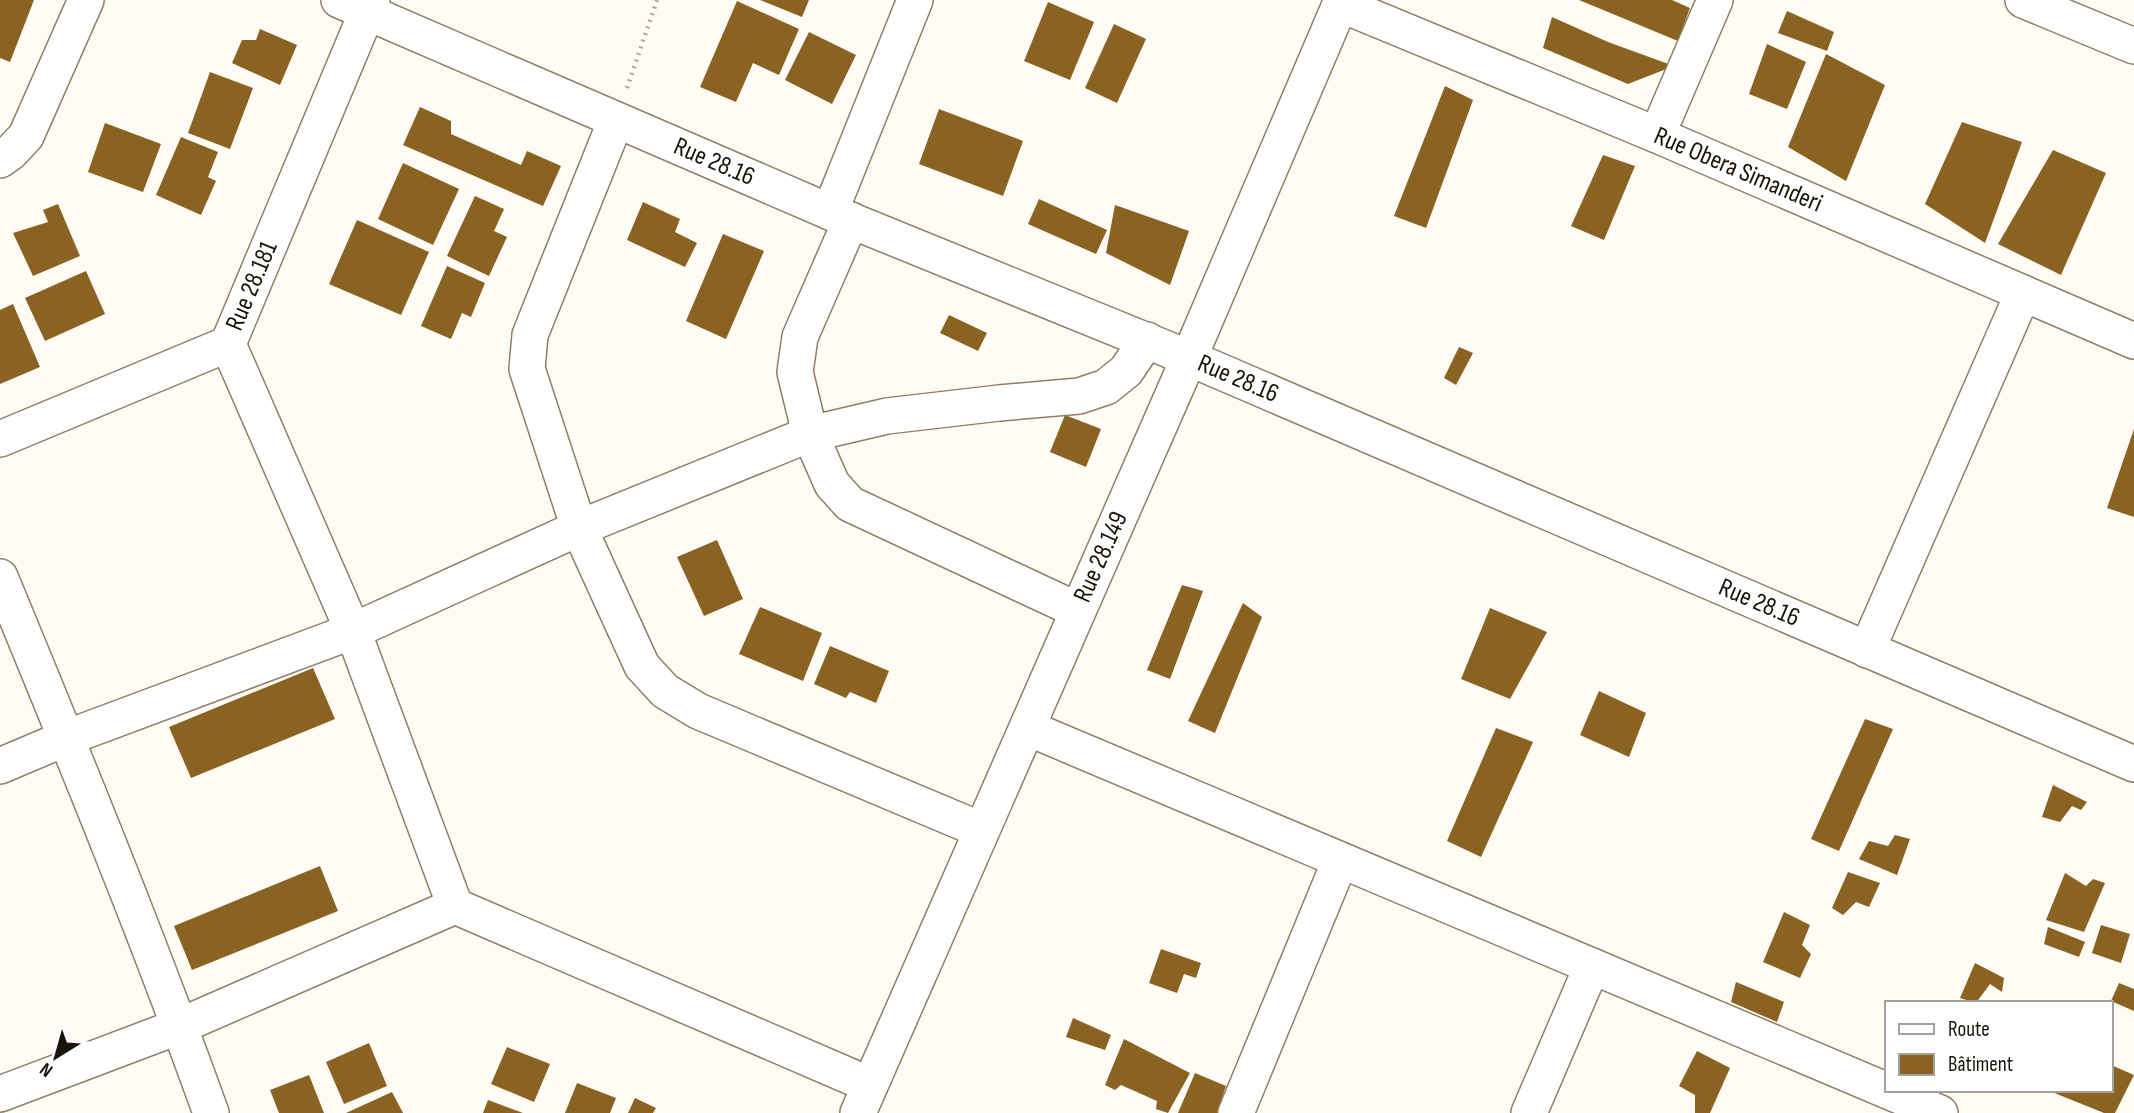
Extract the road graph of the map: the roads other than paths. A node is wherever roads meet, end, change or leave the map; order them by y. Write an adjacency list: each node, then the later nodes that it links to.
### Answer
1 (86, 0): 10 (street)
2 (915, 0): 11 (street)
3 (1715, 0): 9 (street)
4 (2023, 0): 7 (street)
5 (1341, 2): 9 (street, Rue Obera Simanderi); 16 (street, Rue 28.149)
6 (360, 4): 8 (street, Rue 28.16); 15 (street, Rue 28.181)
7 (2134, 46)
8 (615, 120): 11 (street, Rue 28.16); 19 (street)
9 (1657, 135): 12 (street, Rue Obera Simanderi)
10 (0, 160)
11 (841, 216): 13 (street, Rue 28.16); 17 (street)
12 (2023, 293): 14 (street, Rue Obera Simanderi); 23 (street)
13 (1147, 341): 16 (street, Rue 28.16); 17 (street)
14 (2134, 341)
15 (228, 344): 18 (street, Rue 28.181); 22 (street)
16 (1189, 358): 21 (street, Rue 28.149); 23 (street, Rue 28.16)
17 (810, 433): 19 (street); 21 (street)
18 (0, 439)
19 (579, 528): 22 (street); 28 (street)
20 (0, 577): 25 (street)
21 (1077, 610): 24 (street, Rue 28.149)
22 (353, 631): 25 (street); 30 (street)
23 (1867, 650): 26 (street, Rue 28.16)
24 (1028, 728): 28 (street, Rue 28.149); 29 (street)
25 (66, 738): 27 (street); 32 (street)
26 (2134, 764)
27 (0, 766)
28 (981, 830): 36 (street, Rue 28.149)
29 (1340, 861): 31 (street); 38 (street)
30 (455, 906): 32 (street); 36 (street)
31 (1591, 966): 33 (street); 39 (street)
32 (180, 1026): 35 (street); 37 (street)
33 (1885, 1090)
34 (1890, 1092): 40 (street)
35 (0, 1094)
36 (864, 1099)
37 (211, 1113)
38 (1236, 1113)
39 (1529, 1113)
40 (1940, 1113)

